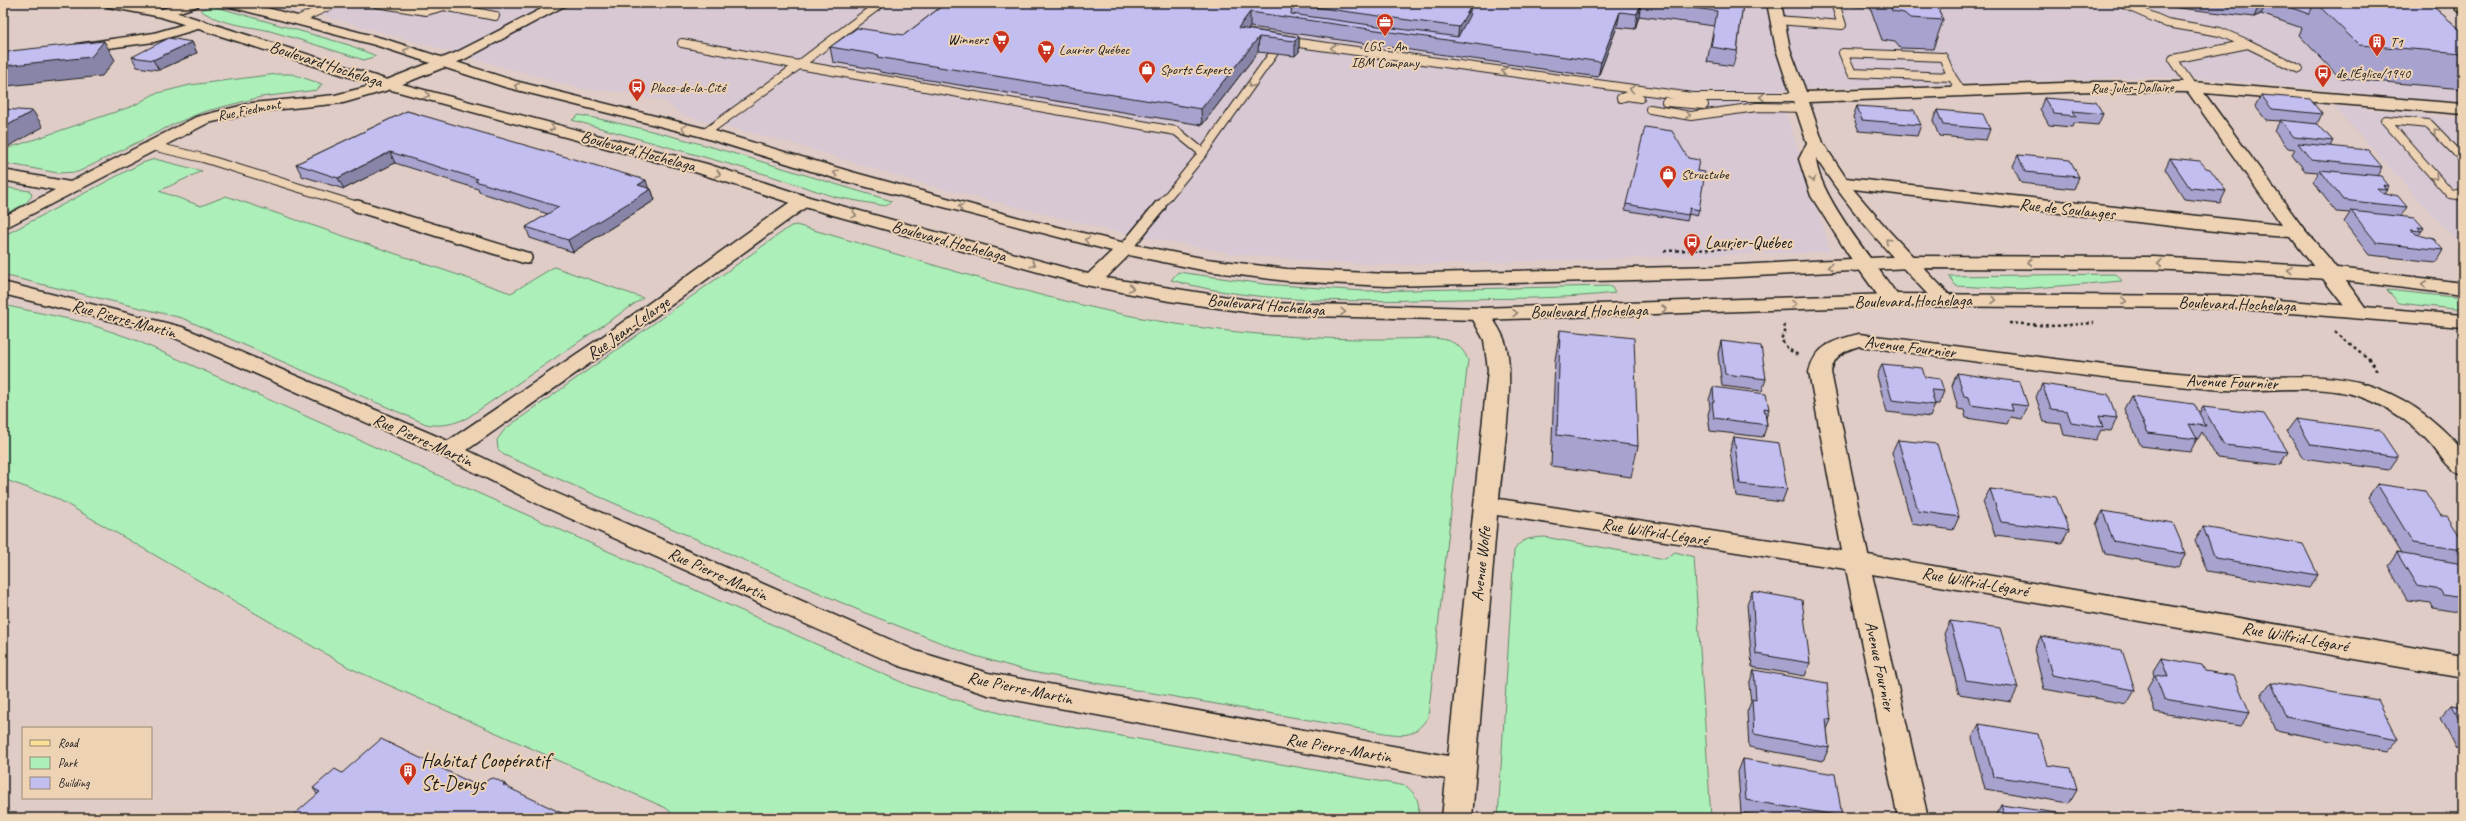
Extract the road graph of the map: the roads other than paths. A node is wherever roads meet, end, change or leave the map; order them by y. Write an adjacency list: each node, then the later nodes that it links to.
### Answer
1 (108, 3): 16 (street, Boulevard Hochelaga)
2 (193, 3): 16 (street)
3 (232, 3): 18 (street, Boulevard Hochelaga)
4 (318, 3): 18 (lane)
5 (334, 3): 18 (lane)
6 (376, 3): 14 (lane)
7 (456, 3): 14 (lane)
8 (563, 3): 26 (street, Rue Fiedmont)
9 (858, 3): 27 (lane)
10 (1774, 3): 19 (street)
11 (1835, 3): 21 (lane)
12 (2121, 3): 24 (lane)
13 (2463, 3): 15 (main road)
14 (448, 7): 17 (lane)
15 (2463, 10)
16 (164, 13): 20 (street, Boulevard Hochelaga)
17 (495, 16)
18 (292, 19): 26 (street, Boulevard Hochelaga, one-way to 18)
19 (1777, 20): 21 (lane); 35 (street)
20 (199, 24): 25 (street); 30 (street, Boulevard Hochelaga)
21 (1842, 25): 22 (lane)
22 (1845, 36)
23 (682, 43): 27 (lane)
24 (2248, 44): 28 (lane); 31 (lane)
25 (62, 50)
26 (443, 64): 30 (street, Rue Fiedmont); 40 (street, Boulevard Hochelaga, one-way to 26)
27 (799, 65): 40 (lane); 43 (lane)
28 (2299, 69)
29 (1952, 77): 29 (lane); 32 (lane)
30 (389, 85): 42 (street, Rue Fiedmont); 49 (street, Boulevard Hochelaga, one-way to 49)
31 (2192, 87): 32 (street, Rue Jules-Dallaire); 36 (street, Rue Jules-Dallaire); 51 (street)
32 (1962, 92): 35 (street, Rue Jules-Dallaire)
33 (1730, 97): 34 (lane); 35 (lane, one-way to 33); 43 (lane, one-way to 43)
34 (1621, 98)
35 (1802, 102): 37 (lane, one-way to 35); 41 (street)
36 (2378, 102): 38 (street, Rue Jules-Dallaire); 39 (lane)
37 (1650, 109)
38 (2463, 109)
39 (2395, 120): 44 (lane, one-way to 39); 48 (lane, one-way to 48)
40 (705, 133): 52 (street, Boulevard Hochelaga, one-way to 40)
41 (1815, 143): 46 (street); 55 (street, one-way to 55)
42 (152, 146): 47 (street, Rue Fiedmont); 53 (lane)
43 (1202, 153): 52 (lane)
44 (2463, 160)
45 (3, 175): 47 (street)
46 (1839, 182): 51 (street, Rue de Soulanges); 54 (street, one-way to 46)
47 (70, 187): 50 (street, Rue Fiedmont)
48 (2463, 196)
49 (803, 201): 57 (street, Boulevard Hochelaga, one-way to 57); 65 (street, Rue Jean-Lelarge)
50 (3, 224)
51 (2296, 232): 56 (street)
52 (1125, 249): 55 (street, Boulevard Hochelaga, one-way to 52); 57 (street)
53 (526, 258)
54 (1909, 262): 55 (street, Boulevard Hochelaga); 56 (street, Boulevard Hochelaga, one-way to 54); 61 (street)
55 (1865, 265): 60 (street)
56 (2329, 272): 59 (street, Boulevard Hochelaga, one-way to 56); 62 (street)
57 (1092, 280): 63 (street, Boulevard Hochelaga, one-way to 63)
58 (3, 288): 65 (street, Rue Pierre-Martin)
59 (2463, 289)
60 (1891, 300): 61 (street, Boulevard Hochelaga); 63 (street, Boulevard Hochelaga, one-way to 60)
61 (1944, 300): 62 (street, Boulevard Hochelaga, one-way to 62)
62 (2358, 311): 64 (street, Boulevard Hochelaga)
63 (1480, 314): 67 (street, Avenue Wolfe)
64 (2463, 321)
65 (450, 451): 70 (street, Rue Pierre-Martin)
66 (2463, 468): 68 (street, Avenue Fournier)
67 (1486, 505): 68 (street, Rue Wilfrid-Légaré); 70 (street, Avenue Wolfe)
68 (1857, 562): 69 (street, Rue Wilfrid-Légaré); 72 (street, Avenue Fournier)
69 (2463, 667)
70 (1461, 770): 71 (street, Avenue Wolfe)
71 (1457, 818)
72 (1913, 818)

